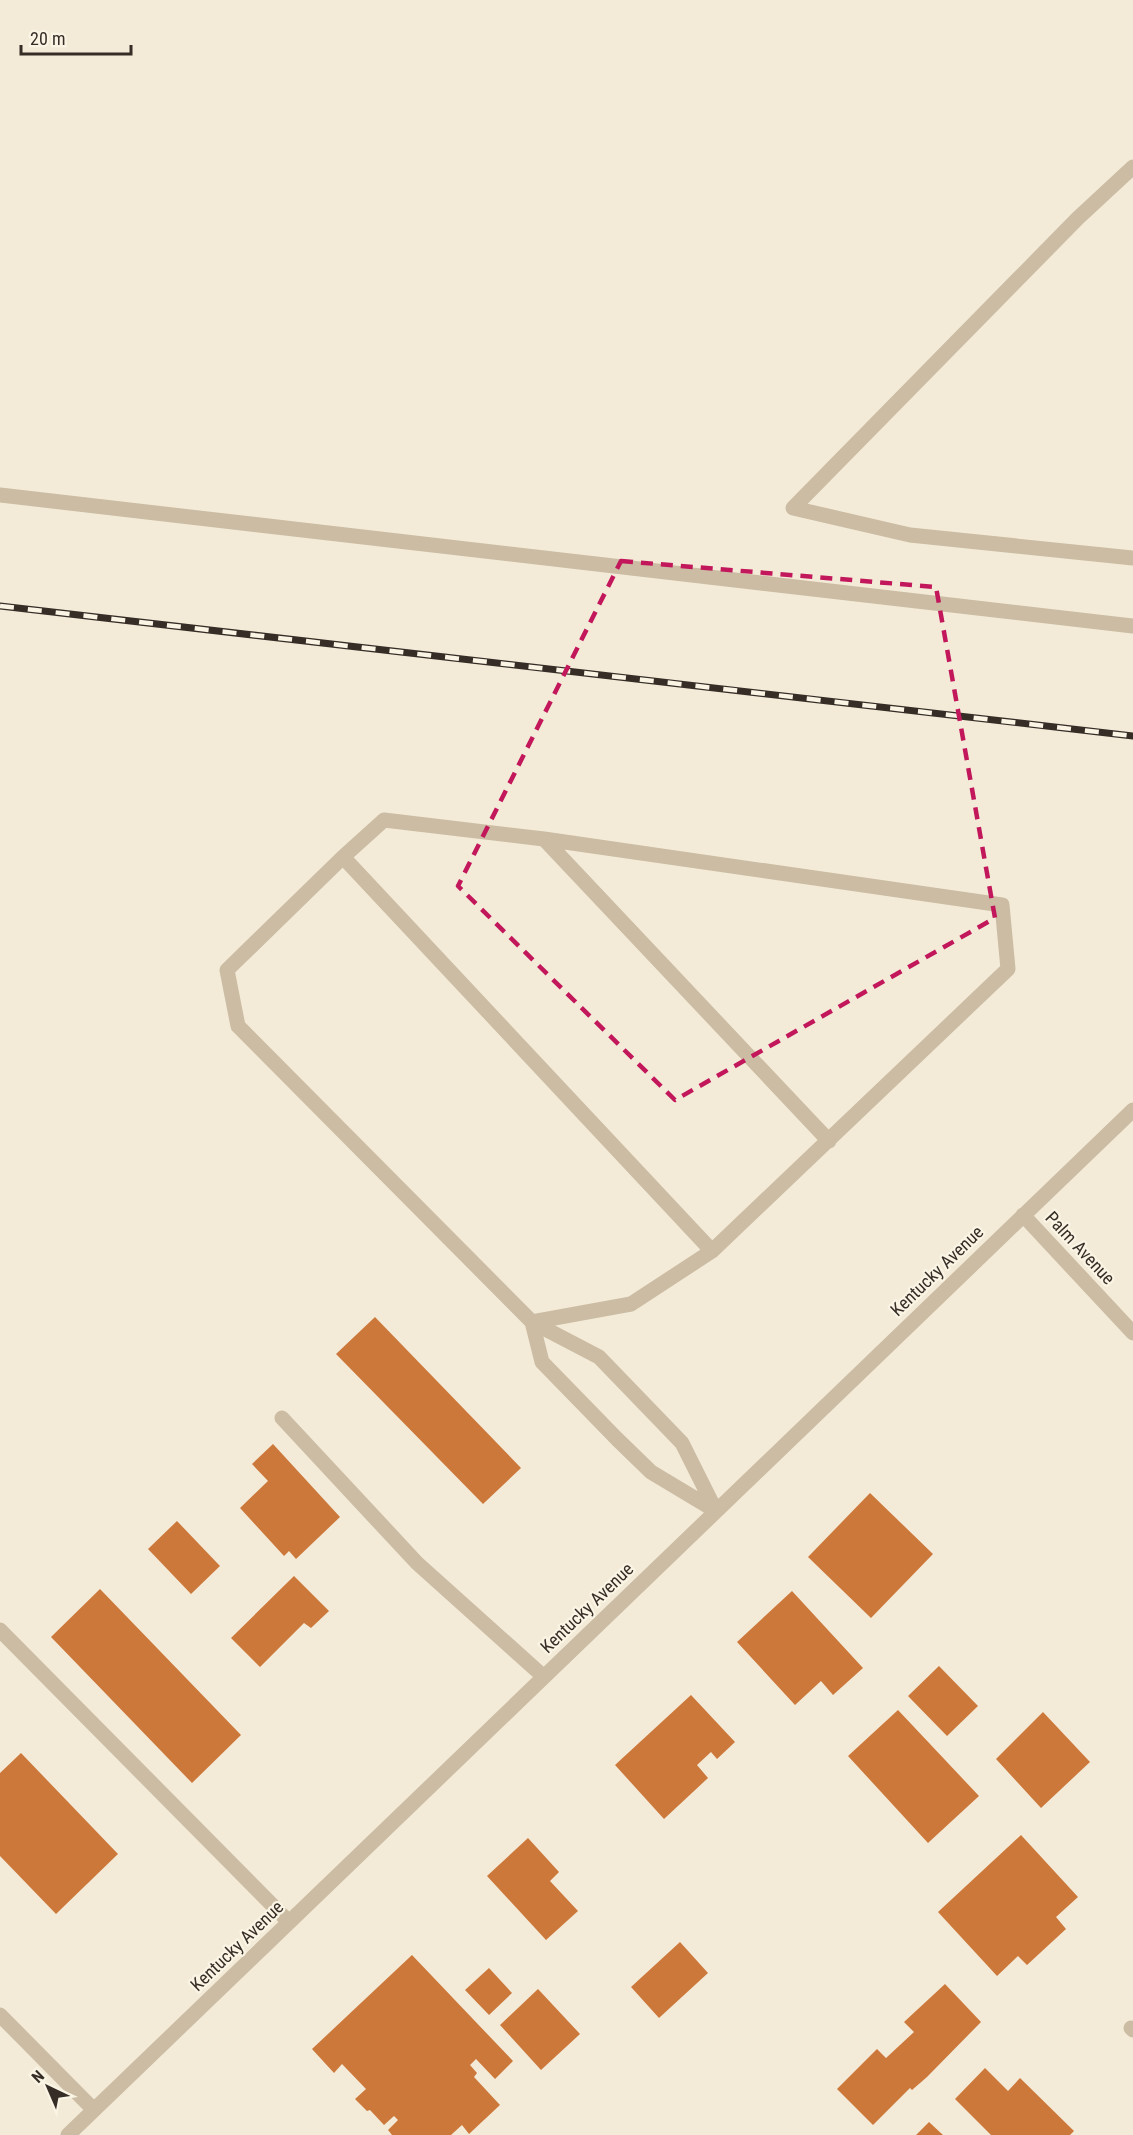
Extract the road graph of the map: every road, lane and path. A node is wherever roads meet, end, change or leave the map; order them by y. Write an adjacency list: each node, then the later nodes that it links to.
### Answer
1 (1133, 167): 3 (street)
2 (0, 495): 4 (street)
3 (1133, 558)
4 (1133, 626)
5 (544, 839): 6 (street); 8 (street); 8 (street)
6 (343, 857): 10 (street); 11 (street)
7 (1133, 1110): 9 (street, Kentucky Avenue)
8 (829, 1141): 10 (street)
9 (1023, 1215): 12 (street, Palm Avenue); 14 (street, Kentucky Avenue)
10 (712, 1251): 11 (street)
11 (532, 1322): 14 (street); 14 (street)
12 (1133, 1333)
13 (282, 1418): 16 (street)
14 (716, 1511): 16 (street, Kentucky Avenue)
15 (0, 1630): 17 (street)
16 (544, 1677): 17 (street, Kentucky Avenue)
17 (289, 1922): 19 (street, Kentucky Avenue)
18 (0, 2015): 19 (street)
19 (94, 2110): 20 (street, Kentucky Avenue)
20 (68, 2135)

